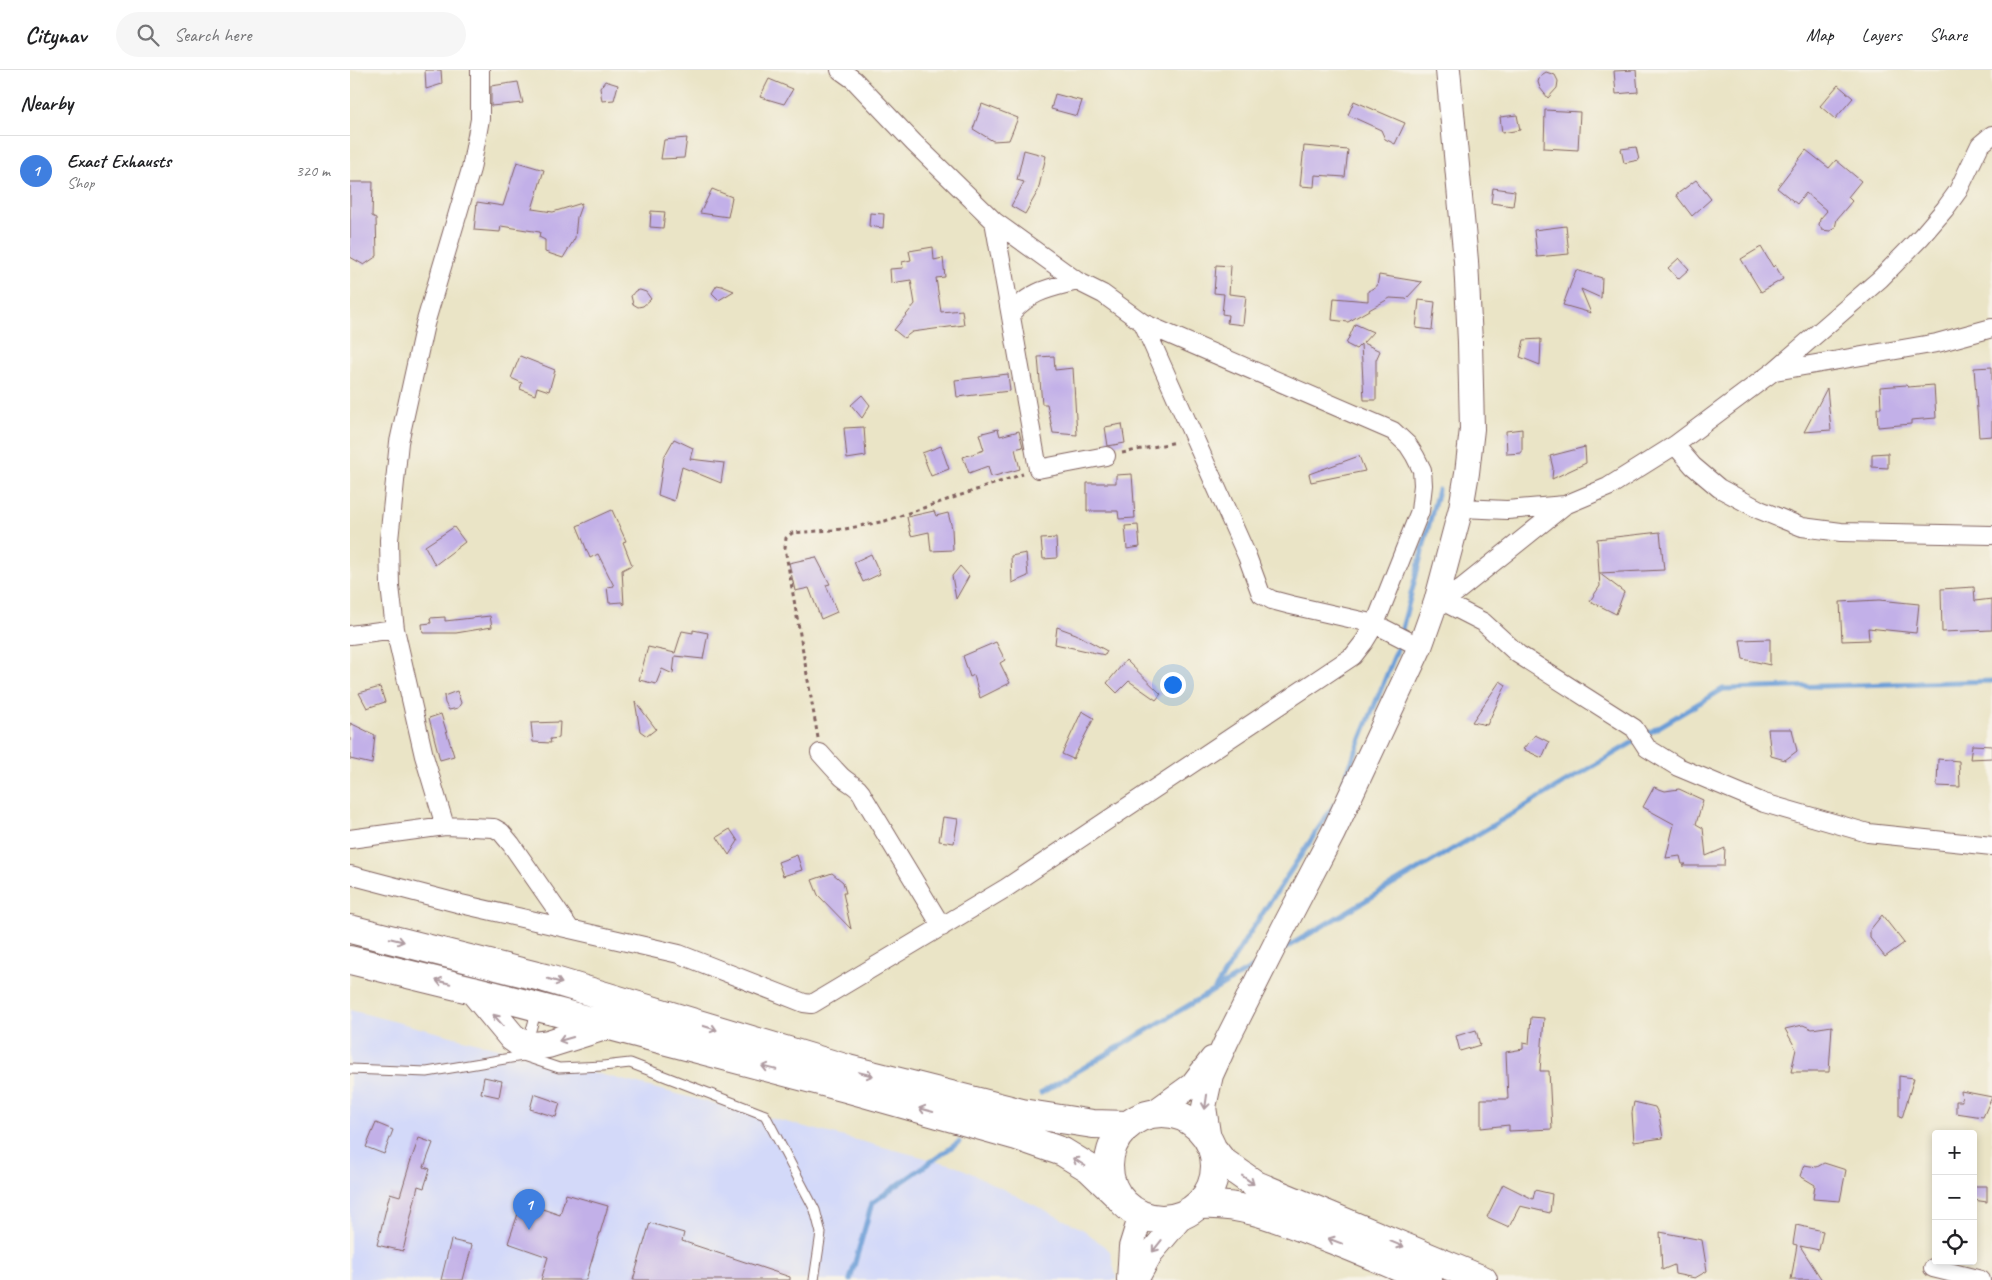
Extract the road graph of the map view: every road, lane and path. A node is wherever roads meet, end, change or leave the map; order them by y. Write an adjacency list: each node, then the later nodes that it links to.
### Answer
1 (480, 70): 20 (street)
2 (841, 70): 5 (street)
3 (1448, 70): 16 (street)
4 (1992, 135): 10 (street)
5 (994, 221): 6 (street); 7 (street)
6 (1077, 281): 7 (street); 8 (street)
7 (1010, 313): 14 (street)
8 (1143, 323): 11 (street); 19 (street)
9 (1992, 328): 10 (street)
10 (1774, 371): 12 (street)
11 (1195, 438): 13 (path); 19 (street)
12 (1675, 445): 15 (street); 17 (street)
13 (1106, 456): 14 (street)
14 (1038, 469): 23 (path)
15 (1565, 505): 16 (street); 18 (street)
16 (1461, 508): 18 (street)
17 (1992, 535)
18 (1440, 602): 22 (street); 26 (street)
19 (1375, 624): 22 (street); 28 (street)
20 (395, 629): 21 (street); 24 (street)
21 (350, 635)
22 (1420, 647): 35 (street)
23 (820, 753): 28 (street)
24 (445, 826): 25 (street); 30 (street)
25 (350, 839)
26 (1992, 846)
27 (350, 875): 30 (street)
28 (942, 926): 30 (street)
29 (350, 928): 39 (highway, one-way to 39)
30 (570, 929)
31 (350, 960): 32 (highway, one-way to 31)
32 (473, 990): 33 (highway); 36 (highway, one-way to 32)
33 (538, 1008): 34 (highway); 36 (lane)
34 (605, 1026): 36 (highway, one-way to 36); 41 (highway, one-way to 34)
35 (1227, 1040): 38 (street); 40 (street, one-way to 40)
36 (524, 1051): 37 (lane); 45 (lane)
37 (350, 1070)
38 (1153, 1113): 39 (highway); 40 (highway)
39 (1128, 1125): 41 (highway)
40 (1211, 1144): 42 (highway); 49 (highway, one-way to 49)
41 (1116, 1194): 43 (highway)
42 (1191, 1210): 43 (highway); 47 (street, one-way to 47); 48 (highway, one-way to 42)
43 (1141, 1215): 46 (street)
44 (1934, 1268): 50 (street)
45 (814, 1280)
46 (1128, 1280)
47 (1136, 1280)
48 (1428, 1280)
49 (1483, 1280)
50 (1981, 1280)

